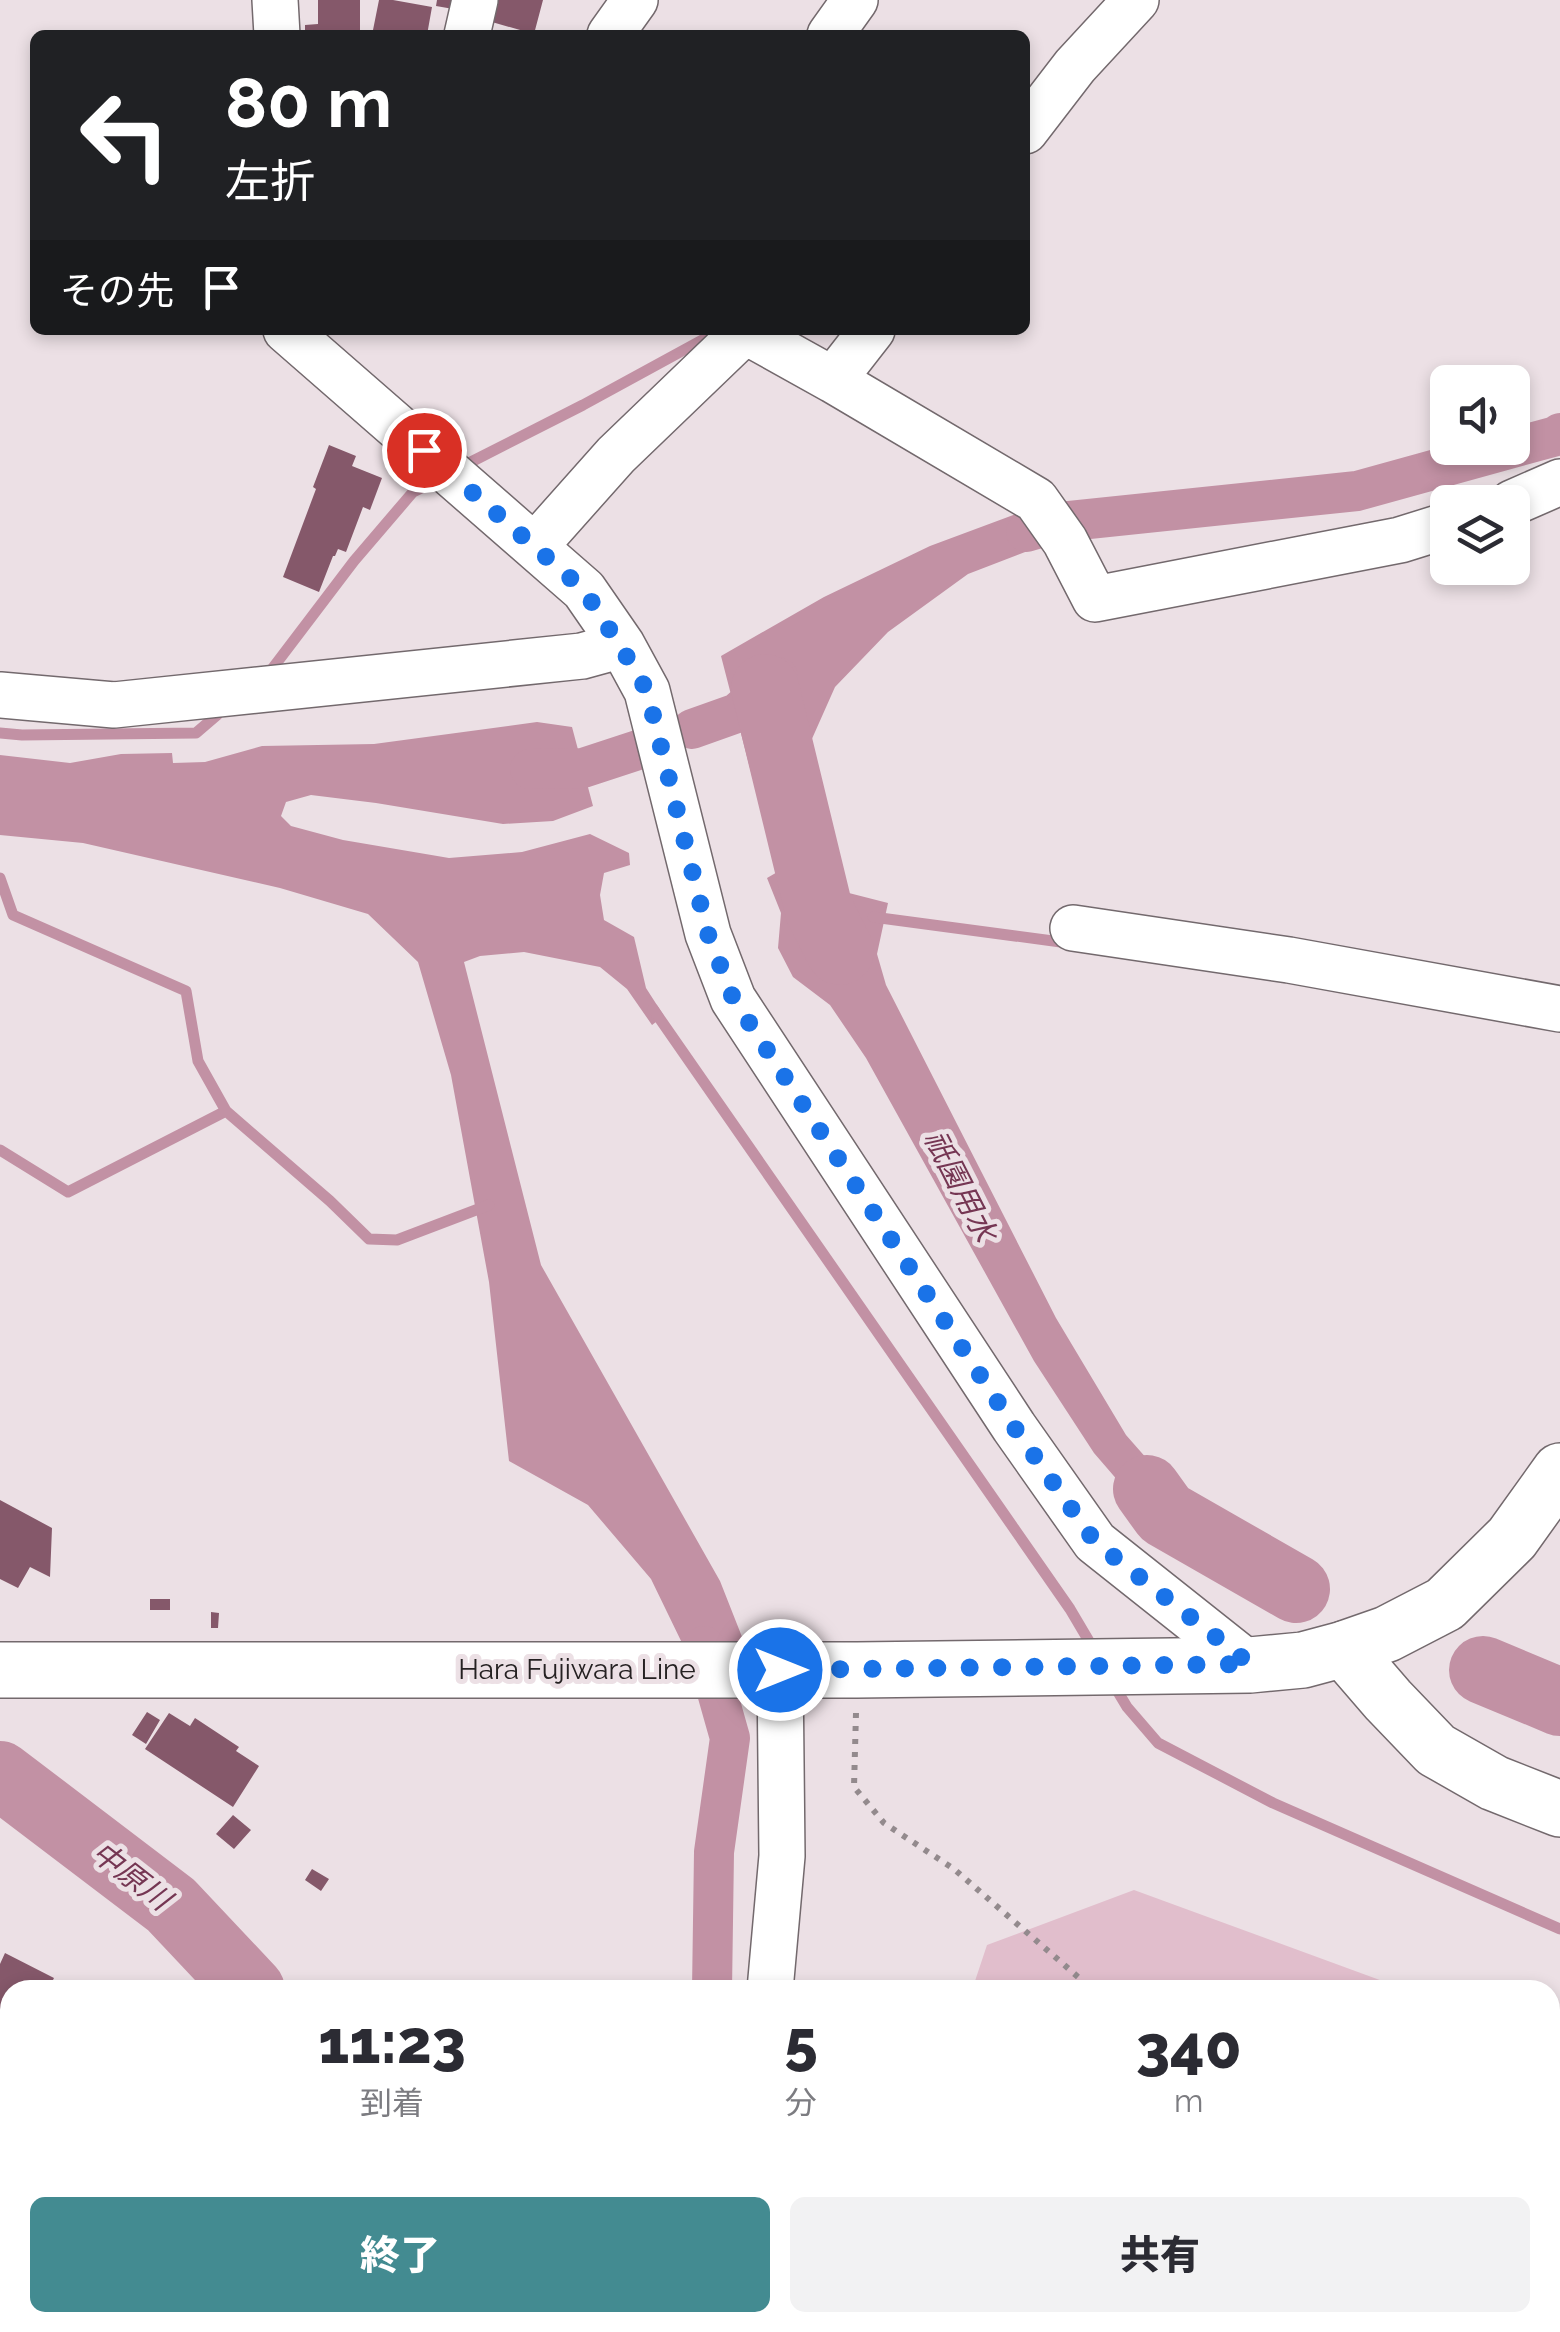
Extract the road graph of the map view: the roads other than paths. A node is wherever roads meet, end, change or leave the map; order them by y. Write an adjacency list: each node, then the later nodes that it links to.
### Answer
1 (275, 0): 6 (street)
2 (476, 0): 7 (street)
3 (636, 0): 8 (street)
4 (855, 0): 9 (street)
5 (1136, 0): 10 (street)
6 (277, 30)
7 (469, 30)
8 (614, 30)
9 (834, 30)
10 (1030, 124)
11 (292, 335): 19 (street)
12 (740, 335): 19 (street)
13 (754, 335): 15 (street)
14 (868, 335): 15 (street)
15 (833, 380): 18 (street)
16 (1560, 482): 17 (street)
17 (1530, 495)
18 (1430, 531)
19 (536, 546): 20 (street)
20 (622, 645): 21 (street); 26 (street)
21 (0, 695)
22 (1072, 928): 23 (street)
23 (1560, 1009)
24 (1560, 1470): 25 (main road, Hara Fujiwara Line)
25 (1344, 1649): 26 (main road, Hara Fujiwara Line); 29 (main road)
26 (1250, 1664): 28 (main road, Hara Fujiwara Line)
27 (0, 1670): 28 (main road, Hara Fujiwara Line)
28 (761, 1670): 30 (street)
29 (1560, 1809)
30 (771, 1980)

